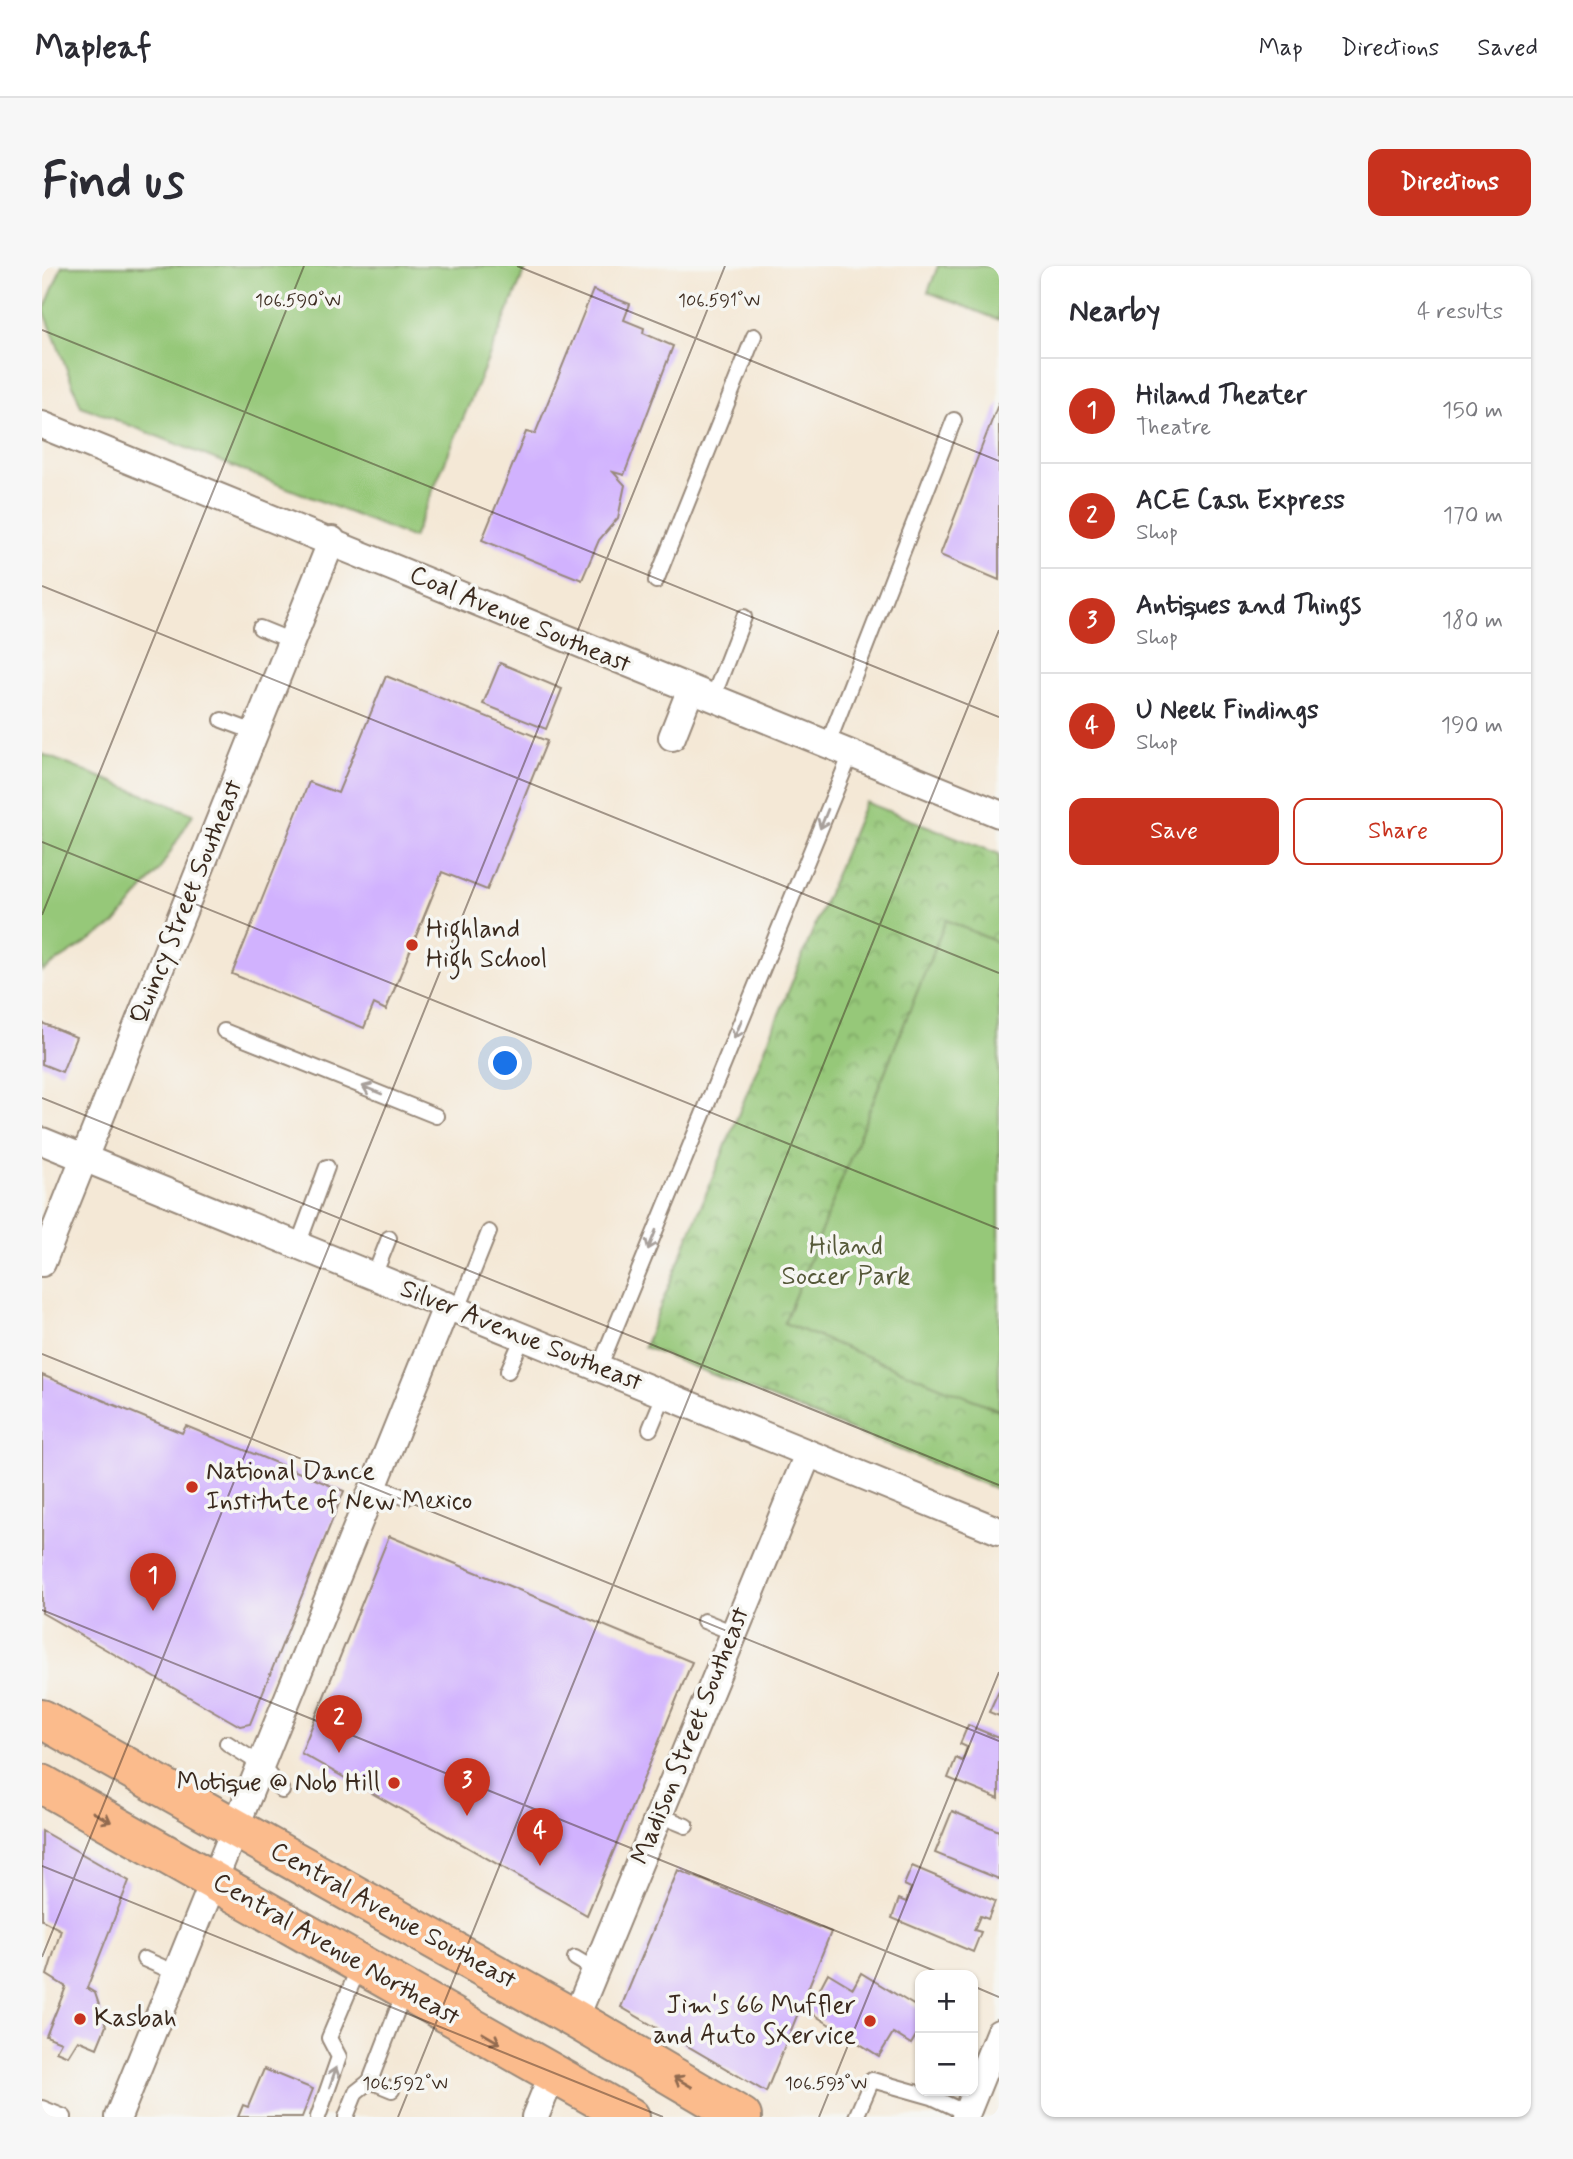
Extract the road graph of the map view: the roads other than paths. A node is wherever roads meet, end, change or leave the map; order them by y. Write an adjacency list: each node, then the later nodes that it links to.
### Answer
1 (754, 336): 5 (lane)
2 (954, 420): 13 (lane)
3 (42, 425): 4 (street, Coal Avenue Southeast)
4 (332, 540): 8 (street, Quincy Street Southeast); 9 (street, Coal Avenue Southeast)
5 (656, 581)
6 (744, 617): 9 (lane)
7 (260, 628): 8 (lane)
8 (292, 640): 11 (street, Quincy Street Southeast)
9 (701, 696): 12 (street); 13 (street, Coal Avenue Southeast)
10 (222, 720): 11 (lane)
11 (254, 732): 18 (street, Quincy Street Southeast)
12 (672, 737)
13 (838, 751): 14 (street, Coal Avenue Southeast); 27 (lane, one-way to 27)
14 (999, 814)
15 (223, 1031): 16 (lane, one-way to 15)
16 (436, 1116)
17 (42, 1141): 18 (street, Silver Avenue Southeast)
18 (85, 1159): 22 (street, Silver Avenue Southeast); 23 (street, Quincy Street Southeast)
19 (327, 1167): 22 (lane)
20 (489, 1232): 25 (lane)
21 (388, 1238): 24 (lane)
22 (298, 1245): 24 (street, Silver Avenue Southeast)
23 (42, 1263)
24 (374, 1276): 25 (street, Silver Avenue Southeast)
25 (452, 1307): 26 (street, Silver Avenue Southeast); 32 (street)
26 (523, 1336): 27 (street, Silver Avenue Southeast); 28 (lane)
27 (599, 1368): 29 (street, Silver Avenue Southeast)
28 (508, 1371)
29 (664, 1395): 30 (lane); 31 (street, Silver Avenue Southeast)
30 (650, 1429)
31 (808, 1454): 34 (street, Silver Avenue Southeast); 36 (street, Madison Street Southeast)
32 (374, 1485): 33 (lane); 39 (street)
33 (406, 1498)
34 (999, 1531)
35 (704, 1621): 36 (lane)
36 (734, 1633): 42 (street, Madison Street Southeast)
37 (42, 1719): 44 (main road, Central Avenue Southeast)
38 (227, 1743): 39 (lane)
39 (260, 1764): 41 (lane); 44 (street)
40 (42, 1784): 45 (main road, Central Avenue Northeast, one-way to 45)
41 (282, 1791)
42 (659, 1815): 43 (lane); 50 (street, Madison Street Southeast)
43 (686, 1826)
44 (234, 1827): 45 (street); 50 (main road, Central Avenue Southeast)
45 (213, 1880): 47 (main road, Central Avenue Northeast); 48 (street)
46 (144, 1959): 48 (lane)
47 (360, 1963): 49 (main road, Central Avenue Northeast); 59 (lane, one-way to 47)
48 (176, 1973): 58 (street)
49 (406, 1989): 52 (main road, Central Avenue Northeast, one-way to 52); 53 (lane)
50 (575, 2019): 63 (main road, Central Avenue Southeast, one-way to 50)
51 (999, 2034): 56 (street)
52 (553, 2073): 61 (street); 62 (main road, Central Avenue Northeast)
53 (370, 2081): 54 (lane); 60 (lane)
54 (392, 2090)
55 (42, 2108): 57 (lane)
56 (966, 2115): 64 (lane)
57 (64, 2117)
58 (118, 2117)
59 (318, 2117)
60 (346, 2117)
61 (535, 2117)
62 (630, 2117)
63 (742, 2117)
64 (856, 2117)

